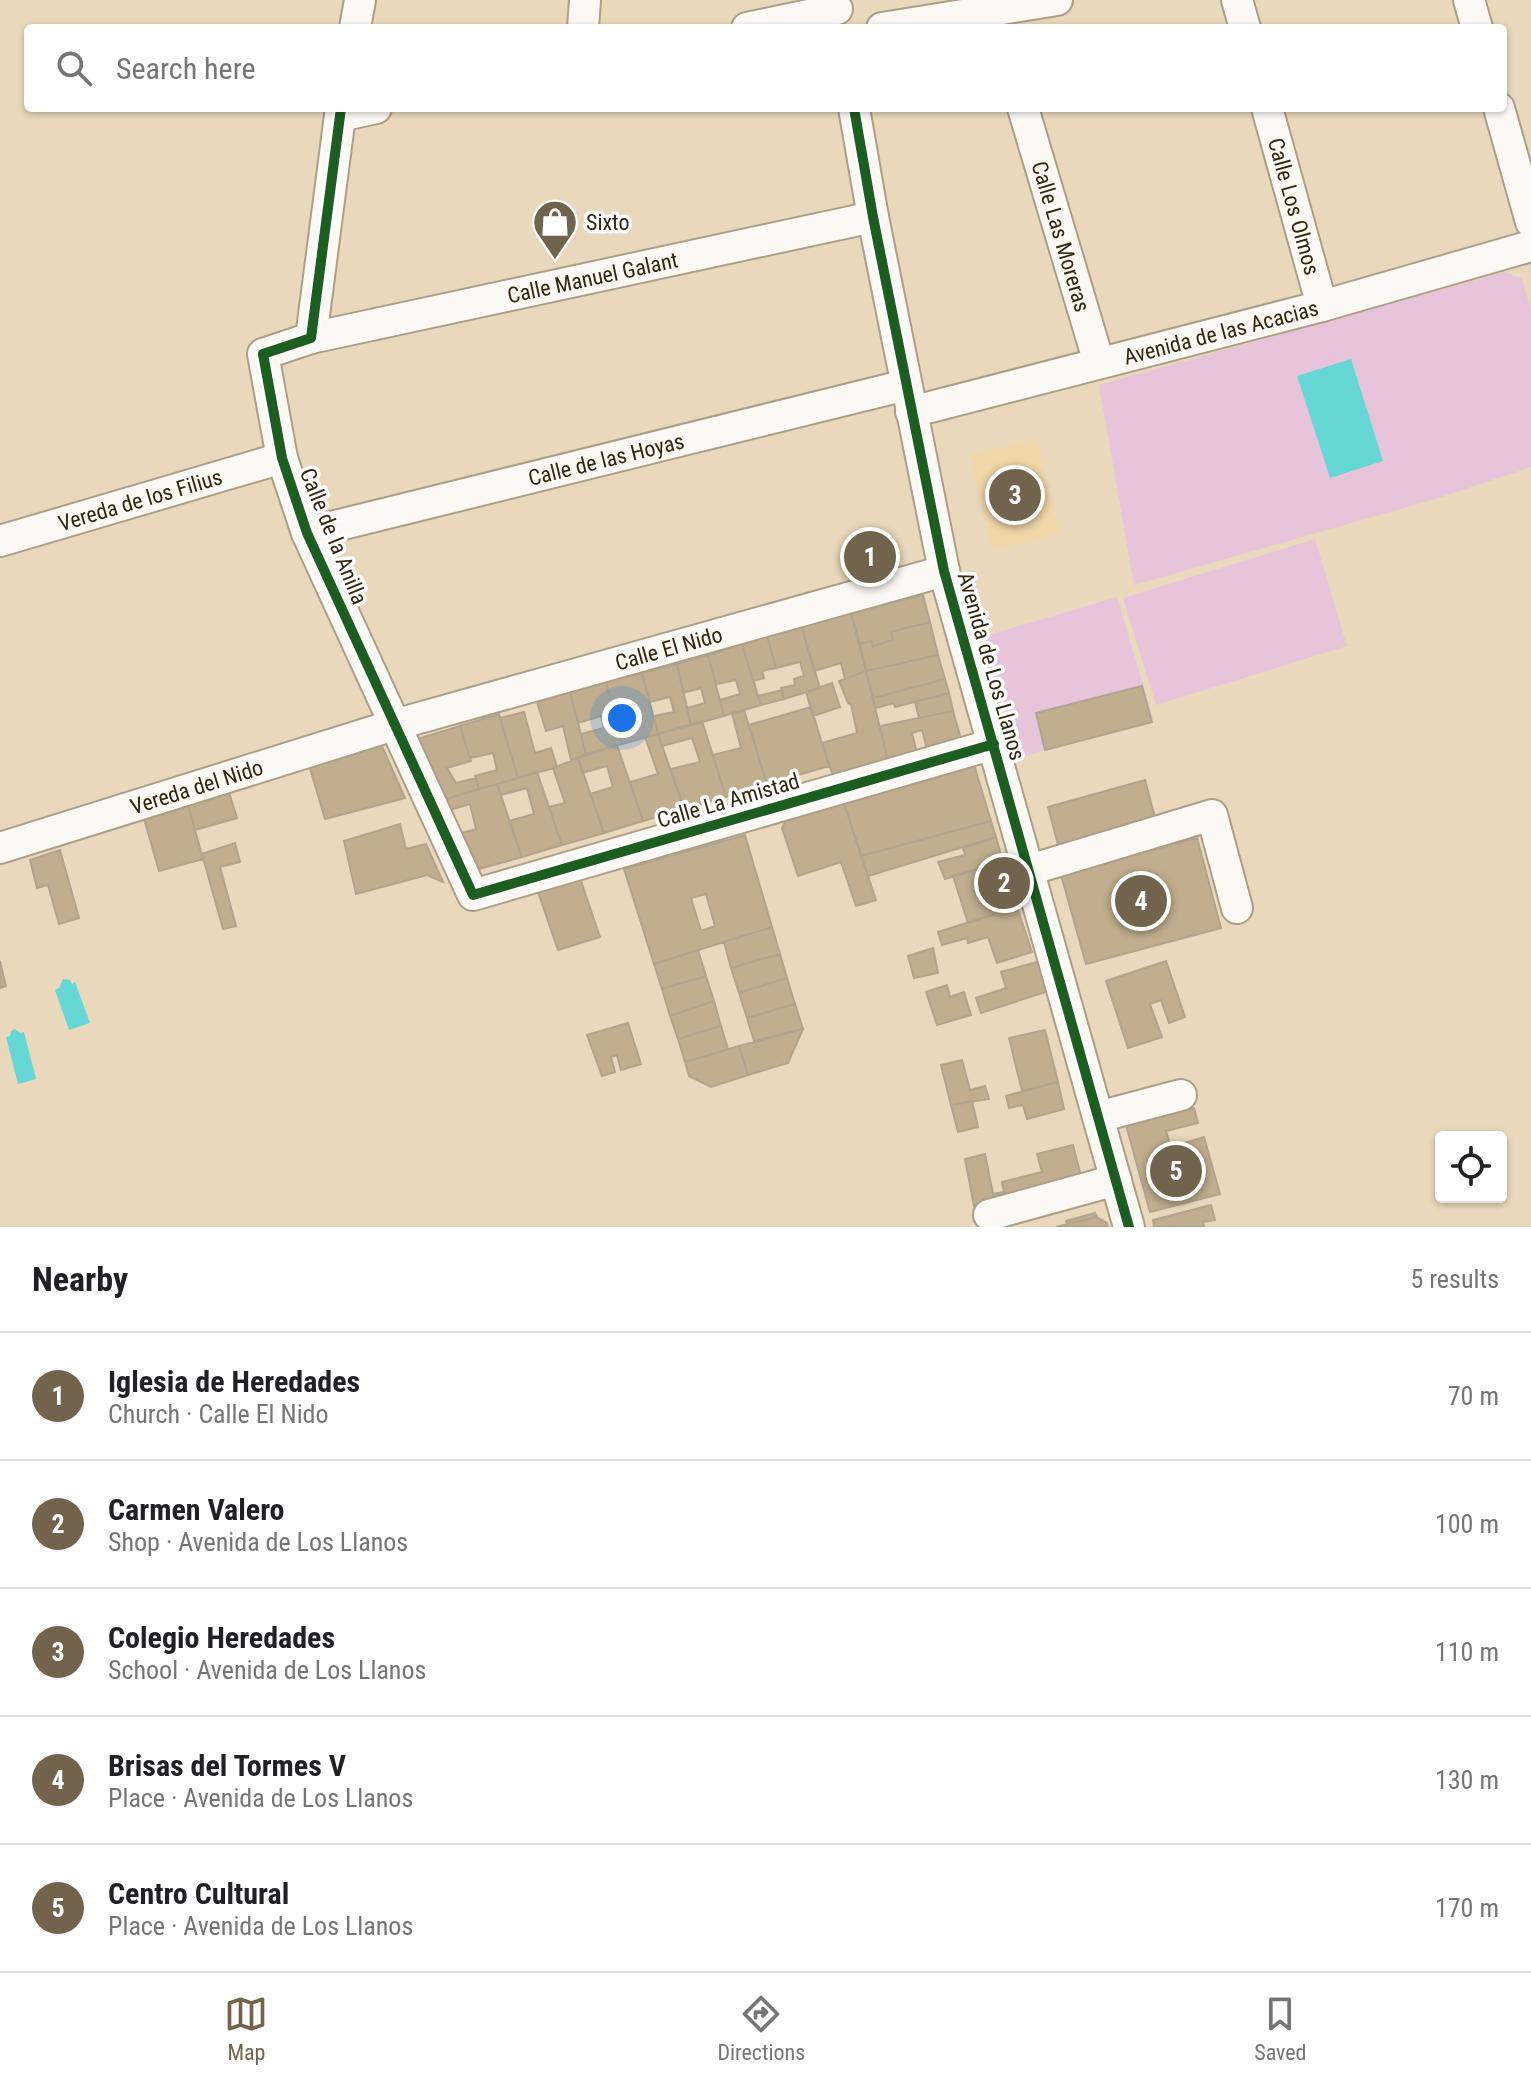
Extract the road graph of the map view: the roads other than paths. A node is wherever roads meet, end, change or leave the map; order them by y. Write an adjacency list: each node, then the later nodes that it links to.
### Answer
1 (360, 0): 8 (street)
2 (585, 0): 9 (street)
3 (1057, 0): 7 (street)
4 (1237, 0): 12 (street)
5 (1469, 0): 13 (street)
6 (839, 12): 10 (street)
7 (997, 18): 11 (street)
8 (356, 24)
9 (583, 24)
10 (770, 24)
11 (928, 24)
12 (1244, 24)
13 (1476, 24)
14 (340, 112): 23 (street)
15 (855, 112): 19 (street, Avenida de Los Llanos)
16 (1024, 112): 24 (street, Calle Las Moreras)
17 (1268, 112): 22 (street, Calle Los Olmos)
18 (1500, 112): 20 (street)
19 (873, 217): 23 (street, Calle Manuel Galant); 25 (street, Avenida de Los Llanos)
20 (1531, 222)
21 (1531, 246): 22 (street, Avenida de las Acacias)
22 (1322, 306): 24 (street, Avenida de las Acacias)
23 (311, 338): 26 (street, Calle de la Anilla)
24 (1099, 363): 25 (street, Avenida de las Acacias)
25 (908, 398): 27 (street, Calle de las Hoyas); 29 (street, Avenida de Los Llanos)
26 (282, 458): 27 (street, Calle de la Anilla); 28 (street, Vereda de los Filius)
27 (307, 533): 30 (street, Calle de la Anilla)
28 (0, 541)
29 (944, 571): 30 (street, Calle El Nido); 31 (street, Avenida de Los Llanos)
30 (394, 725): 32 (street, Vereda del Nido); 34 (street, Calle de la Anilla)
31 (994, 744): 33 (street, Avenida de Los Llanos); 34 (street, Calle La Amistad)
32 (0, 848)
33 (1029, 870): 35 (street); 37 (street, Avenida de Los Llanos)
34 (473, 895)
35 (1237, 908)
36 (1181, 1095): 37 (street)
37 (1098, 1117): 38 (street, Avenida de Los Llanos)
38 (1116, 1180): 39 (street); 40 (street, Avenida de Los Llanos)
39 (989, 1215)
40 (1129, 1227)

